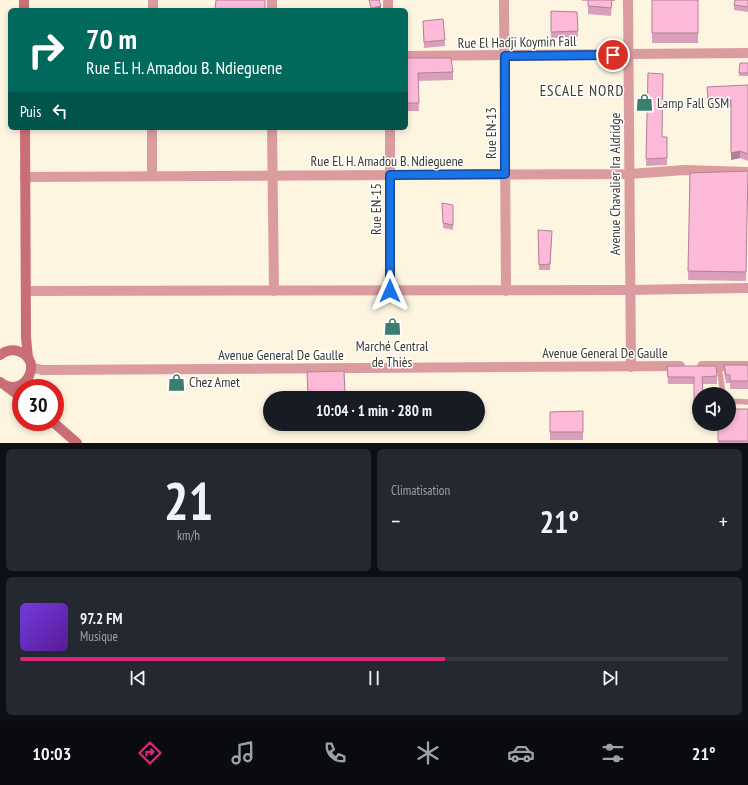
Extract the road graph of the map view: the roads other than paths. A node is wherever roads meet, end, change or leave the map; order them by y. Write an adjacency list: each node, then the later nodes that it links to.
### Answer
1 (504, 0): 6 (street, Rue EN-13)
2 (628, 0): 4 (street, Avenue Chavalier Ira Aldridge)
3 (748, 53): 4 (street, Rue El Hadji Koymin Fall)
4 (629, 54): 6 (street, Rue El Hadji Koymin Fall); 13 (street, Avenue Chavalier Ira Aldridge)
5 (408, 56): 6 (street, Rue El Hadji Koymin Fall)
6 (505, 56): 12 (street, Rue EN-13)
7 (25, 130): 17 (main road)
8 (152, 130): 15 (street)
9 (272, 130): 16 (street)
10 (390, 130): 14 (street, Rue EN-15)
11 (748, 172): 13 (street, Rue El. H. Amadou B. Ndieguene)
12 (505, 174): 13 (street, Rue El. H. Amadou B. Ndieguene); 14 (street, Rue El. H. Amadou B. Ndieguene); 23 (street, Rue EN-13)
13 (629, 174): 19 (street, Avenue Chavalier Ira Aldridge)
14 (390, 175): 16 (street, Rue El. H. Amadou B. Ndieguene); 22 (street, Rue EN-15)
15 (152, 176): 16 (street, Rue El. H. Amadou B. Ndieguene); 17 (street, Rue El. H. Amadou B. Ndieguene)
16 (272, 176): 21 (street)
17 (25, 177): 20 (main road)
18 (748, 288): 19 (street)
19 (629, 290): 23 (street); 27 (street, Avenue Chavalier Ira Aldridge)
20 (26, 291): 21 (street); 28 (main road)
21 (274, 291): 22 (street)
22 (390, 291): 23 (street)
23 (506, 291)
24 (0, 355): 28 (main road)
25 (719, 366): 26 (street, Avenue General De Gaulle); 27 (street, Avenue General De Gaulle); 31 (lane)
26 (748, 366)
27 (631, 367): 28 (street, Avenue General De Gaulle)
28 (30, 368): 29 (main road); 30 (main road)
29 (32, 379)
30 (3, 384): 32 (main road)
31 (722, 387)
32 (12, 390)
33 (736, 401): 34 (lane)
34 (748, 402)
35 (63, 431): 36 (main road)
36 (77, 443)

